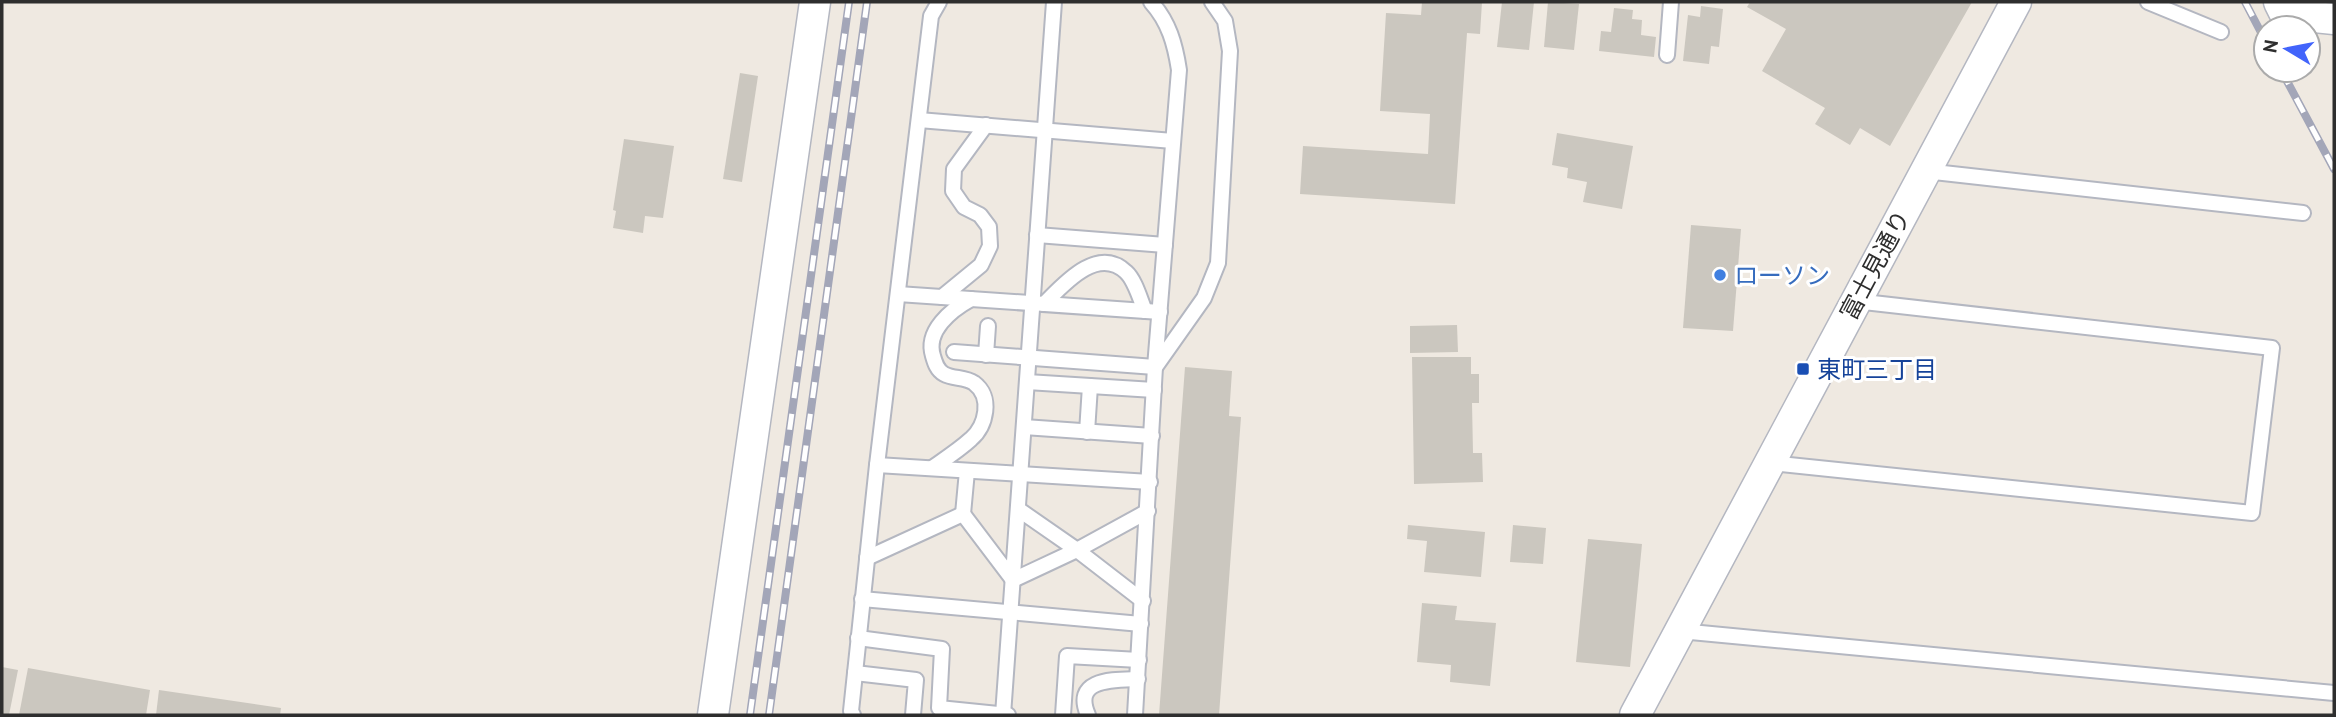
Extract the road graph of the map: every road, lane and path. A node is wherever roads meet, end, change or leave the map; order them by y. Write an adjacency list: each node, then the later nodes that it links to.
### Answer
1 (815, 2): 60 (street)
2 (939, 2): 13 (lane)
3 (1054, 2): 15 (lane)
4 (1152, 2): 16 (lane)
5 (1212, 2): 31 (lane)
6 (1671, 2): 12 (lane)
7 (2016, 2): 17 (street, 富士見通り)
8 (2147, 2): 11 (lane)
9 (2278, 2): 10 (street)
10 (2334, 19)
11 (2221, 32)
12 (1667, 55)
13 (919, 120): 14 (lane); 21 (lane)
14 (986, 125): 15 (lane); 22 (lane)
15 (1045, 129): 16 (lane); 19 (lane)
16 (1173, 141): 20 (lane)
17 (1925, 171): 18 (lane); 24 (street, 富士見通り)
18 (2303, 213)
19 (1037, 235): 20 (lane); 25 (lane)
20 (1165, 245): 26 (lane)
21 (898, 294): 22 (lane); 39 (lane)
22 (942, 297): 23 (lane)
23 (971, 299): 25 (lane); 40 (lane)
24 (1855, 301): 38 (street, 富士見通り); 38 (lane)
25 (1038, 303): 26 (lane); 26 (lane); 30 (lane)
26 (1152, 311): 31 (lane)
27 (988, 326): 29 (lane)
28 (954, 352): 29 (lane)
29 (986, 355): 30 (lane)
30 (1028, 358): 31 (lane); 32 (lane)
31 (1155, 367): 34 (lane)
32 (1027, 382): 33 (lane); 35 (lane)
33 (1090, 386): 34 (lane); 36 (lane)
34 (1154, 390): 37 (lane)
35 (1024, 427): 36 (lane); 42 (lane)
36 (1087, 432): 37 (lane)
37 (1152, 436): 43 (lane)
38 (1771, 463): 54 (street, 富士見通り)
39 (877, 465): 40 (lane); 48 (lane)
40 (932, 468): 41 (lane)
41 (967, 471): 42 (lane); 46 (lane)
42 (1020, 474): 43 (lane); 44 (lane)
43 (1150, 482): 45 (lane)
44 (1018, 509): 47 (lane); 49 (lane)
45 (1148, 511): 47 (lane); 51 (lane)
46 (963, 514): 48 (lane); 49 (lane)
47 (1077, 550): 49 (lane); 51 (lane)
48 (867, 558): 50 (lane)
49 (1013, 580): 52 (lane)
50 (862, 599): 52 (lane); 55 (lane)
51 (1143, 601): 53 (lane)
52 (1011, 611): 53 (lane); 63 (lane)
53 (1141, 624): 56 (lane)
54 (1680, 631): 59 (lane); 67 (street, 富士見通り)
55 (859, 638): 57 (lane); 63 (lane)
56 (1139, 660): 58 (lane); 64 (lane)
57 (855, 673): 61 (lane); 62 (lane)
58 (1138, 679): 65 (lane); 66 (lane)
59 (2334, 694)
60 (713, 715)
61 (853, 715)
62 (913, 715)
63 (1005, 715)
64 (1063, 715)
65 (1088, 715)
66 (1135, 715)
67 (1636, 715)

